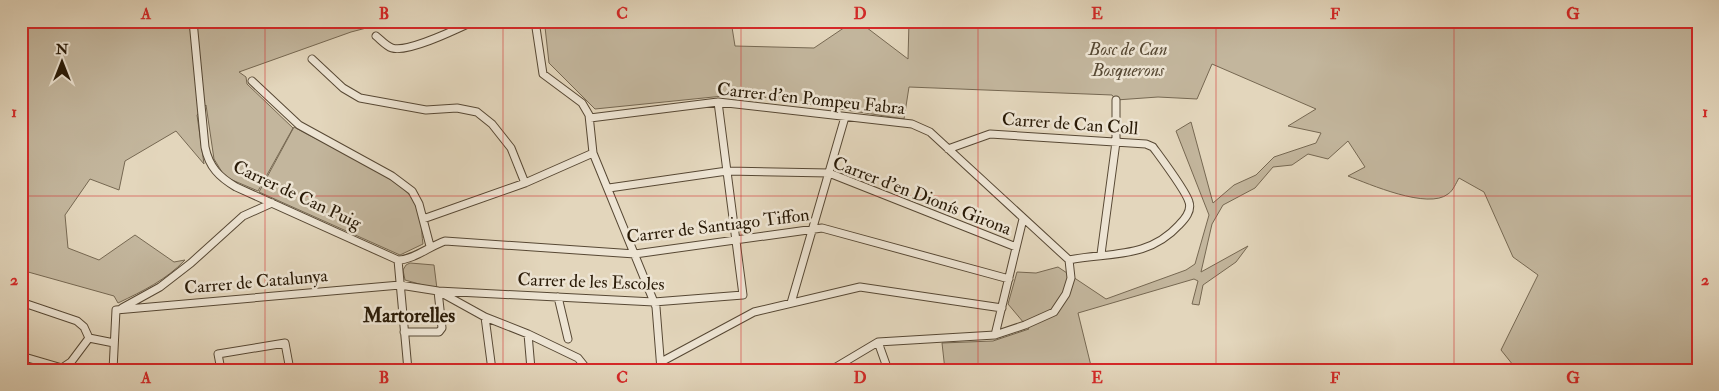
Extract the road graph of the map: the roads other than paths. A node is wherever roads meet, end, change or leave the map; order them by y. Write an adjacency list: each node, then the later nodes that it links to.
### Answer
1 (193, 21): 18 (street, Carrer de Can Puig)
2 (474, 21): 4 (street)
3 (535, 21): 10 (street)
4 (376, 36)
5 (312, 59): 16 (street)
6 (252, 81): 19 (street)
7 (1116, 100): 11 (street)
8 (718, 102): 9 (street, Carrer d'en Pompeu Fabra); 10 (street, Carrer d'en Pompeu Fabra); 14 (street)
9 (845, 116): 12 (street, Carrer d'en Pompeu Fabra); 15 (street)
10 (590, 118): 13 (street)
11 (1116, 142): 12 (street, Carrer de Can Coll); 26 (street); 26 (street, Carrer de Can Coll)
12 (948, 149): 20 (street, Carrer d'en Pompeu Fabra)
13 (593, 153): 16 (street); 17 (street)
14 (727, 171): 15 (street, Carrer d'en Dionís Girona); 17 (street, Carrer d'en Dionís Girona); 22 (street)
15 (829, 173): 21 (street); 24 (street, Carrer d'en Dionís Girona)
16 (525, 184): 19 (street)
17 (609, 188): 25 (street)
18 (272, 203): 27 (street, Carrer de Can Puig); 37 (street)
19 (424, 219): 23 (street)
20 (1023, 219): 24 (street); 28 (street, Carrer d'en Pompeu Fabra)
21 (812, 229): 22 (street, Carrer de Santiago Tiffon); 29 (street, Carrer de Santiago Tiffon); 35 (street)
22 (736, 238): 25 (street, Carrer de Santiago Tiffon); 34 (street, Carrer de les Escoles)
23 (430, 246): 25 (street, Carrer de Santiago Tiffon); 27 (street, Carrer de Santiago Tiffon)
24 (1016, 247): 29 (street)
25 (635, 254): 34 (street)
26 (1101, 254): 28 (street)
27 (398, 260): 30 (street)
28 (1069, 260): 41 (street)
29 (1009, 279): 36 (street)
30 (400, 285): 31 (street); 37 (street, Carrer de Catalunya); 39 (street)
31 (438, 291): 32 (street, Carrer de les Escoles); 38 (street); 39 (street)
32 (558, 297): 34 (street, Carrer de les Escoles); 43 (street)
33 (21, 302): 42 (street)
34 (654, 302): 47 (street)
35 (791, 303): 36 (street); 47 (street)
36 (1002, 308): 41 (street)
37 (116, 310): 45 (street)
38 (485, 317): 40 (street); 54 (street)
39 (404, 332): 53 (street)
40 (528, 334): 48 (street); 49 (street)
41 (995, 335): 44 (street)
42 (89, 338): 45 (street); 46 (street)
43 (568, 339)
44 (878, 342): 57 (street); 58 (street)
45 (114, 343): 50 (street)
46 (21, 356)
47 (661, 366)
48 (586, 368): 55 (street); 56 (street)
49 (531, 369)
50 (113, 370)
51 (221, 370): 52 (street)
52 (290, 370)
53 (408, 370)
54 (492, 370)
55 (574, 370)
56 (598, 370)
57 (831, 370)
58 (888, 370)

